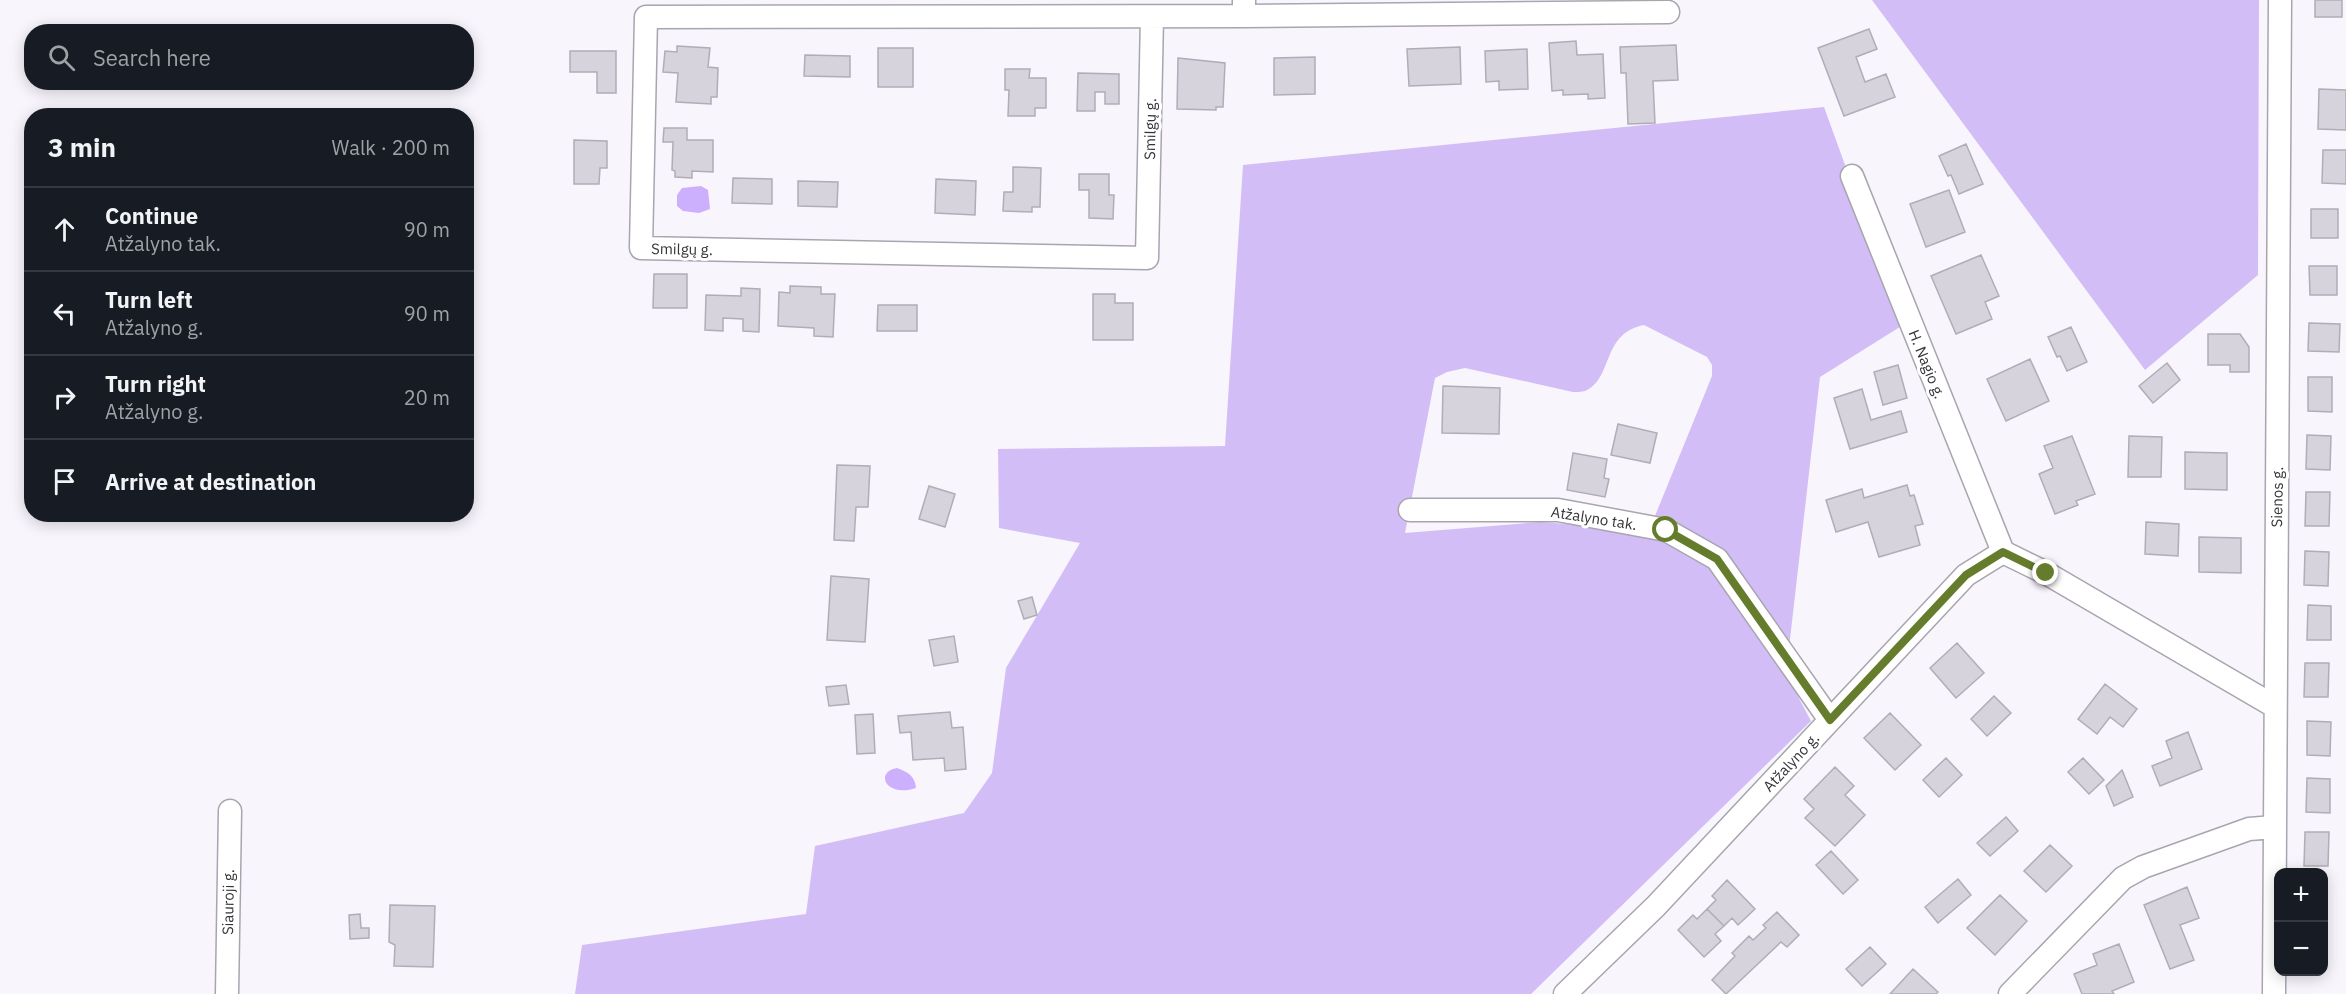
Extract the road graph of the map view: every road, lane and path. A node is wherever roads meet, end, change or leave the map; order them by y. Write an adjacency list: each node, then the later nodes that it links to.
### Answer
1 (2280, 0): 8 (street, Sienos g.)
2 (1244, 8): 3 (street, Smilgų g.); 4 (street, Smilgų g.)
3 (1668, 12)
4 (1152, 17): 4 (street, Smilgų g.)
5 (1852, 176): 7 (street, H. Nagio g.)
6 (1410, 510): 9 (street, Atžalyno tak.)
7 (2003, 552): 8 (street); 9 (street, Atžalyno g.)
8 (2274, 706): 11 (street, Sienos g.)
9 (1830, 720): 13 (street, Atžalyno g.)
10 (230, 811): 12 (street, Siauroji g.)
11 (2274, 827): 14 (street); 15 (street, Sienos g.)
12 (227, 994)
13 (1565, 994)
14 (2010, 994)
15 (2274, 994)

